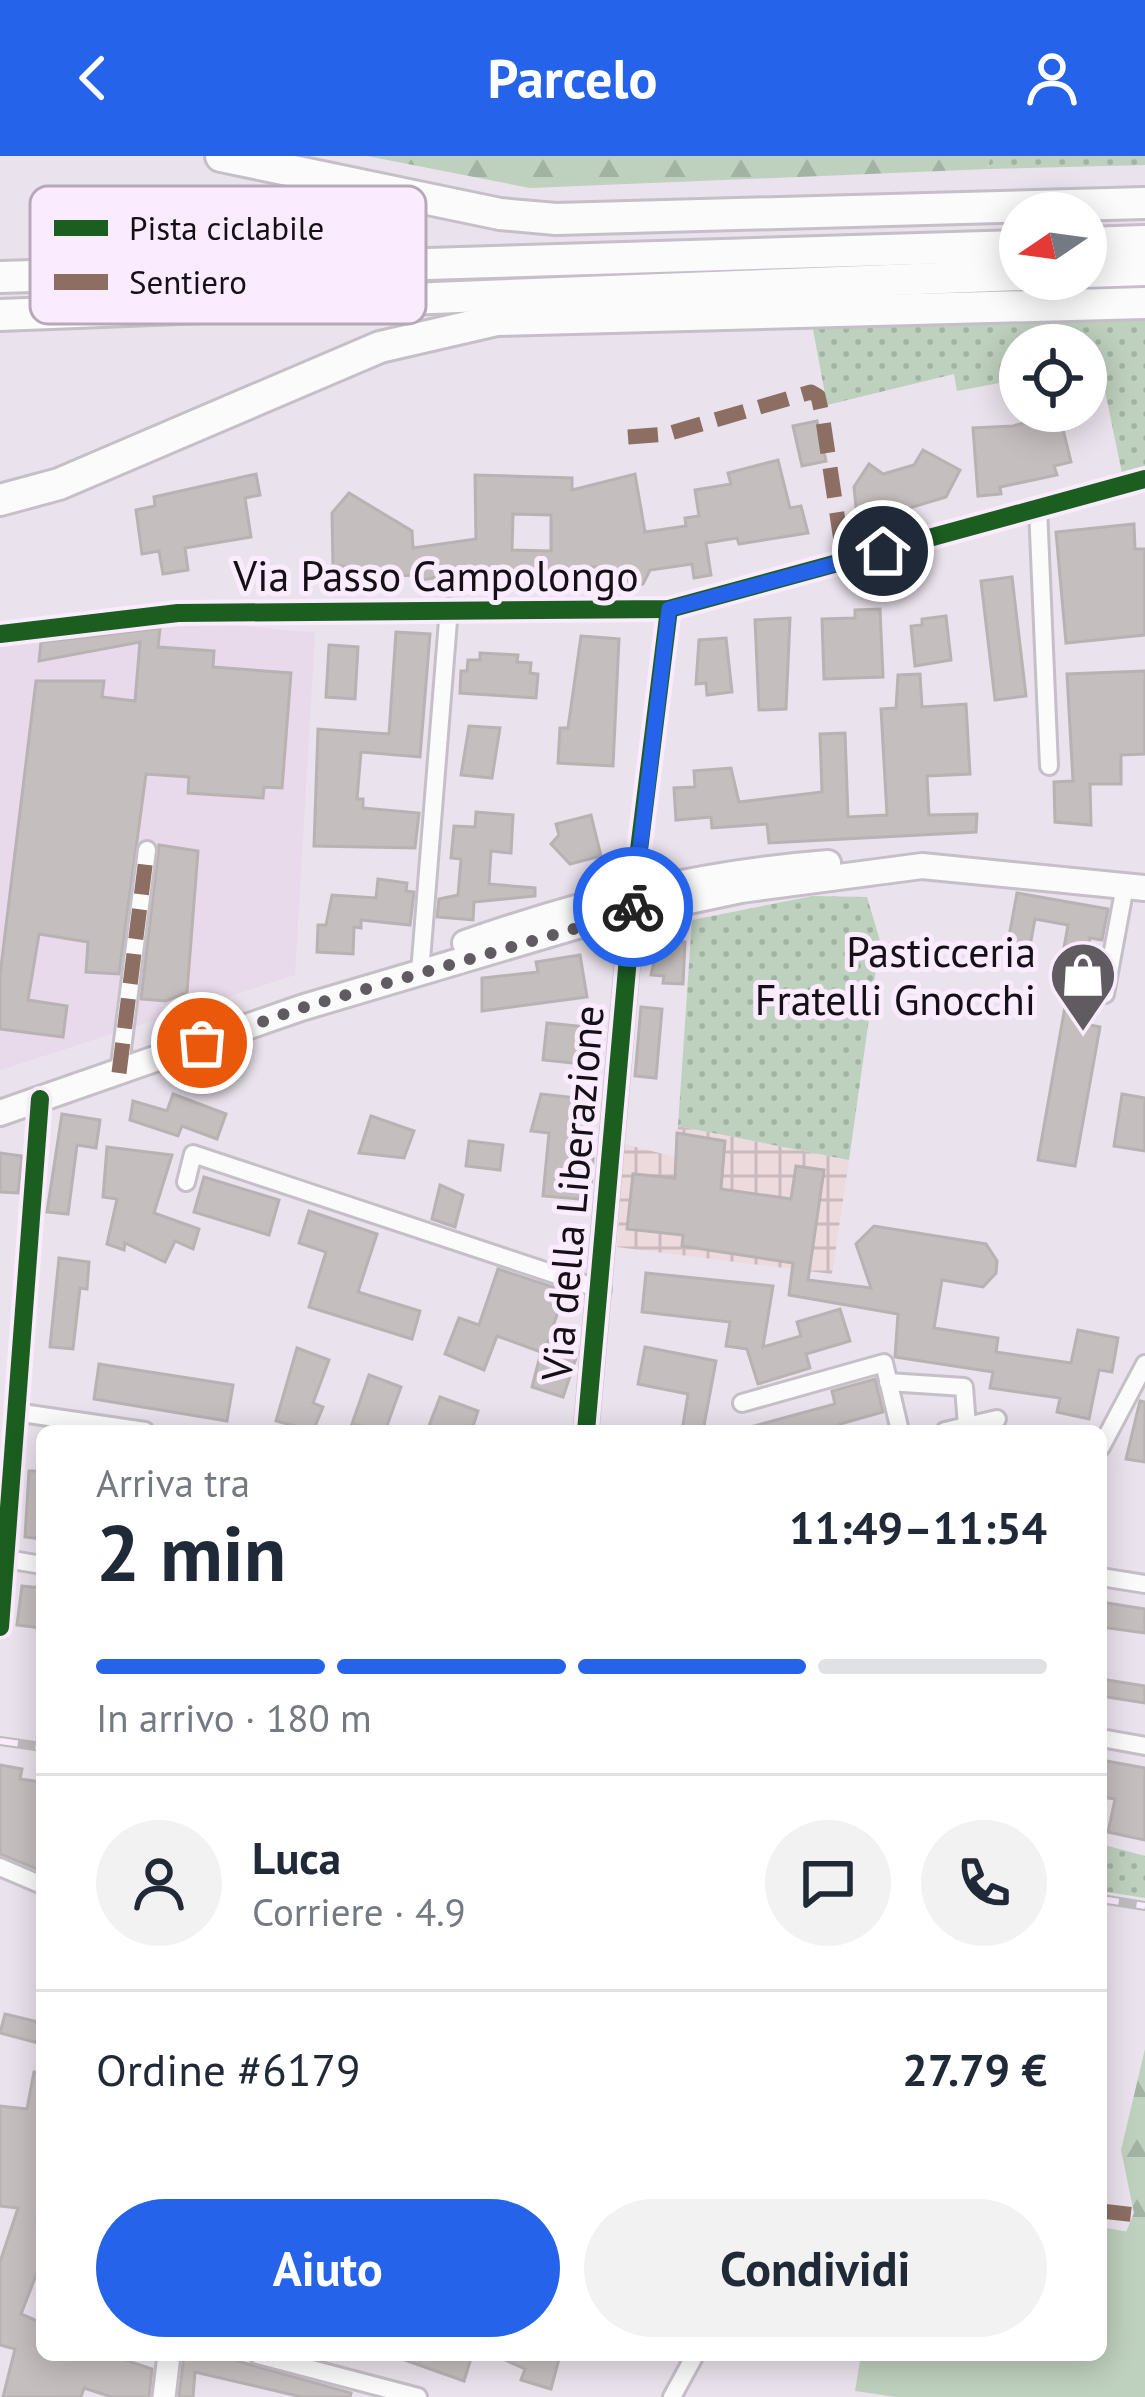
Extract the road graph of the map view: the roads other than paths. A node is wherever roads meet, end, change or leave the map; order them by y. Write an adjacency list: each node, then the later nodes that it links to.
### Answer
1 (220, 156): 2 (highway)
2 (365, 186)
3 (426, 199): 4 (highway)
4 (1145, 203)
5 (1145, 241): 6 (highway)
6 (1107, 242)
7 (999, 247): 8 (highway)
8 (426, 264)
9 (1145, 270): 10 (highway)
10 (1107, 271)
11 (999, 275): 14 (highway)
12 (30, 276): 13 (highway)
13 (0, 277)
14 (426, 298)
15 (1145, 302): 19 (highway)
16 (30, 314): 17 (highway)
17 (0, 315)
18 (1145, 479): 20 (street, Via Passo Campolongo)
19 (0, 500)
20 (1038, 508): 22 (street, Via Passo Campolongo); 24 (street)
21 (449, 608): 22 (street, Via Passo Campolongo); 23 (street, Via Passo Campolongo); 28 (street)
22 (669, 609): 27 (street)
23 (0, 634)
24 (1049, 766)
25 (147, 850): 30 (street)
26 (1135, 887): 27 (main road); 29 (street)
27 (633, 901): 28 (main road); 34 (street, Via della Liberazione)
28 (419, 966): 30 (main road)
29 (1106, 994)
30 (119, 1073): 31 (main road)
31 (40, 1099): 32 (main road); 38 (street)
32 (0, 1113)
33 (186, 1181): 34 (street, Via della Liberazione)
34 (602, 1290): 41 (street, Via della Liberazione)
35 (1145, 1364): 45 (street)
36 (888, 1382): 37 (street); 42 (street); 43 (street)
37 (742, 1403)
38 (15, 1412): 40 (street); 46 (street)
39 (998, 1419): 44 (street)
40 (104, 1425)
41 (587, 1425)
42 (899, 1425)
43 (968, 1425)
44 (972, 1425)
45 (1107, 1437)
46 (6, 1559): 47 (street); 50 (street)
47 (36, 1564)
48 (1107, 1578): 49 (street)
49 (1145, 1584)
50 (0, 1627)
51 (1107, 1739): 52 (street)
52 (1145, 1746)
53 (0, 1867): 54 (street)
54 (36, 1882)
55 (168, 2361): 58 (street)
56 (281, 2361): 59 (street)
57 (692, 2361): 60 (street)
58 (164, 2397)
59 (418, 2397)
60 (673, 2397)

